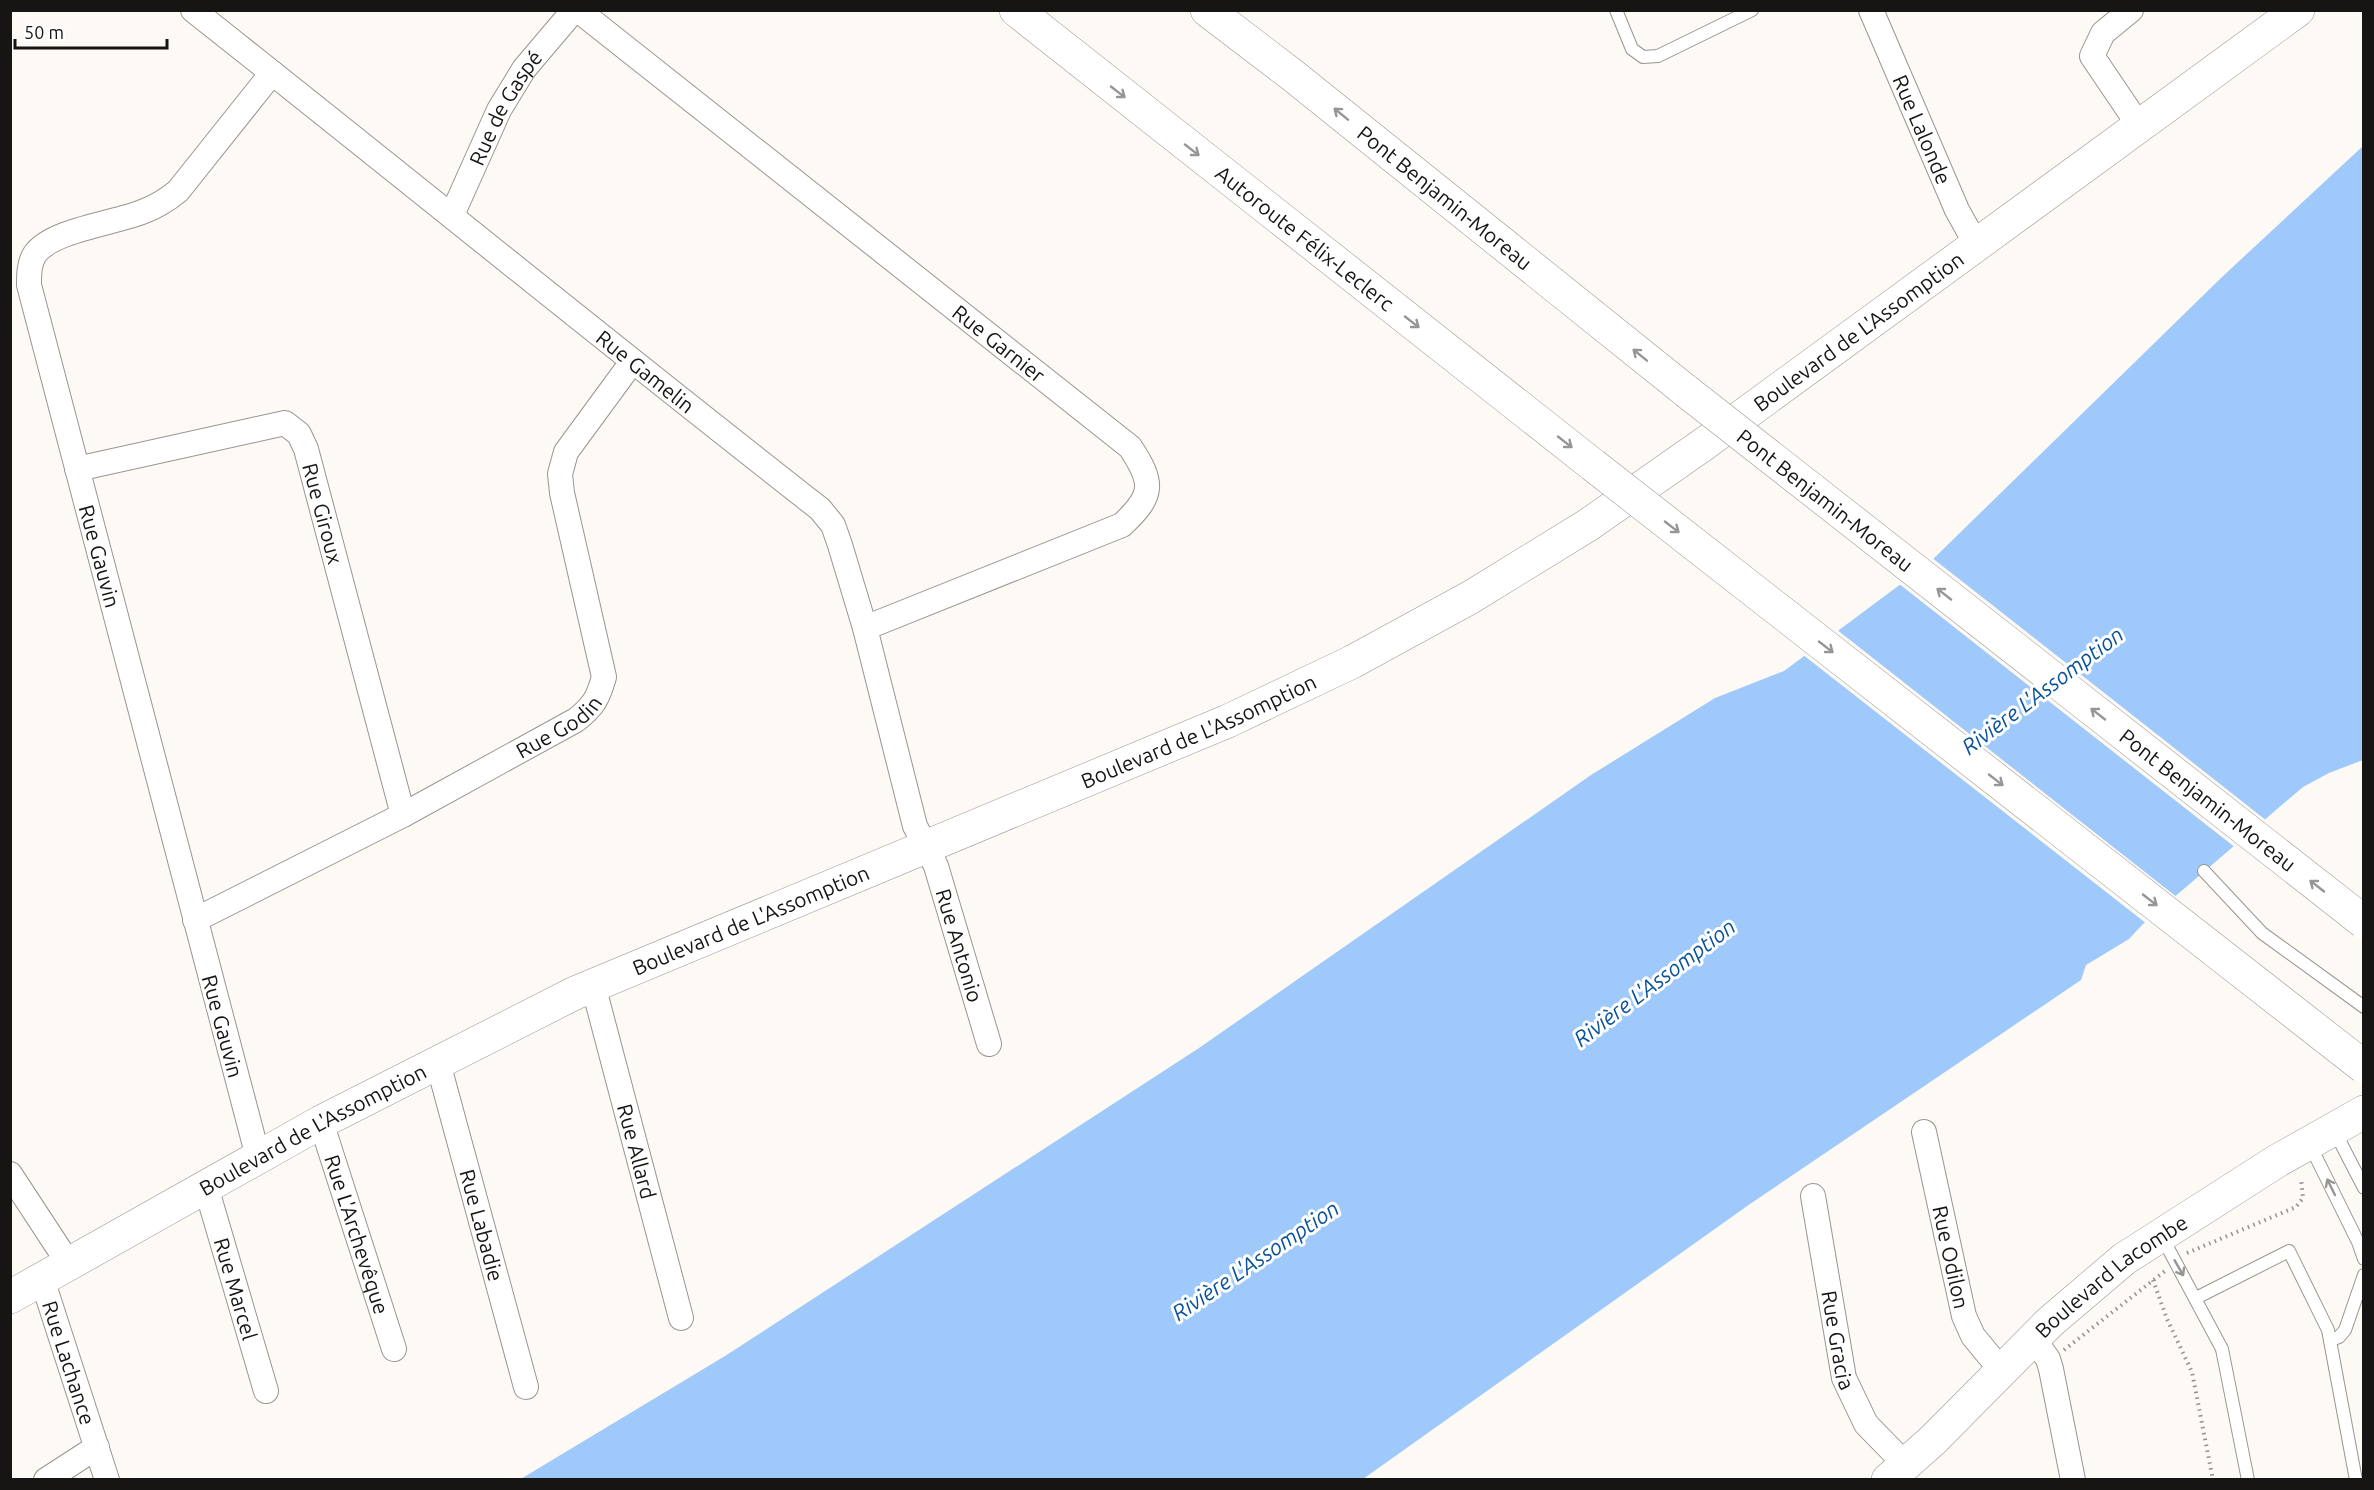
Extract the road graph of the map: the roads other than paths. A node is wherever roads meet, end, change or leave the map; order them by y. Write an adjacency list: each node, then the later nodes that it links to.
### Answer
1 (193, 10): 13 (street, Rue Gamelin)
2 (576, 10): 16 (street, Rue de Gaspé); 20 (street, Rue Garnier)
3 (1006, 10): 12 (main road)
4 (1016, 10): 12 (main road, Autoroute Félix-Leclerc)
5 (1207, 10): 14 (main road)
6 (1218, 10): 14 (main road)
7 (1616, 10): 8 (lane)
8 (1752, 10)
9 (1871, 10): 17 (street, Rue Lalonde)
10 (2131, 10): 15 (street)
11 (2298, 10): 15 (main road, Boulevard de L'Assomption)
12 (1090, 71): 30 (main road, Autoroute Félix-Leclerc, one-way to 30, bridge)
13 (272, 73): 16 (street, Rue Gamelin); 19 (street, Rue Gauvin)
14 (1291, 74): 25 (main road, Pont Benjamin-Moreau, one-way to 14, bridge)
15 (2140, 127): 17 (main road, Boulevard de L'Assomption)
16 (452, 215): 18 (street, Rue Gamelin)
17 (1977, 246): 22 (main road, Boulevard de L'Assomption)
18 (632, 362): 20 (street, Rue Gamelin); 21 (street, Rue Godin)
19 (77, 469): 21 (street, Rue Giroux); 24 (street, Rue Gauvin)
20 (865, 628): 22 (street, Rue Gamelin)
21 (403, 815): 24 (street, Rue Godin)
22 (926, 846): 26 (main road, Boulevard de L'Assomption); 28 (street, Rue Antonio)
23 (2204, 871): 27 (lane)
24 (195, 920): 35 (street, Rue Gauvin)
25 (2364, 922)
26 (593, 985): 29 (main road, Boulevard de L'Assomption); 46 (street, Rue Allard)
27 (2364, 1007)
28 (990, 1044)
29 (438, 1063): 32 (main road, Boulevard de L'Assomption); 51 (street, Rue Labadie)
30 (2364, 1067)
31 (2364, 1112): 34 (main road, Boulevard Lacombe)
32 (321, 1122): 35 (main road, Boulevard de L'Assomption); 49 (street, Rue L'Archevêque)
33 (1924, 1132): 50 (street, Rue Odilon)
34 (2321, 1136): 38 (lane); 40 (main road, Boulevard Lacombe); 41 (lane, one-way to 34)
35 (258, 1157): 37 (main road, Boulevard de L'Assomption)
36 (10, 1174): 42 (street, Rue Lachance)
37 (206, 1187): 42 (main road, Boulevard de L'Assomption); 52 (street, Rue Marcel)
38 (2364, 1188)
39 (1813, 1196): 54 (street, Rue Gracia)
40 (2174, 1245): 45 (lane, one-way to 45); 47 (main road, Boulevard Lacombe)
41 (2364, 1259)
42 (56, 1272): 44 (main road, Boulevard de L'Assomption); 53 (street, Rue Lachance)
43 (2364, 1275): 48 (lane)
44 (10, 1297)
45 (2196, 1298): 48 (lane); 58 (lane)
46 (681, 1318)
47 (2033, 1338): 50 (main road, Boulevard Lacombe); 57 (street)
48 (2330, 1340): 59 (lane)
49 (394, 1349)
50 (2001, 1371): 54 (main road, Boulevard Lacombe)
51 (526, 1387)
52 (267, 1391)
53 (97, 1447): 55 (street, Rue Lachance); 56 (street, Rue Lachance)
54 (1897, 1472)
55 (46, 1479)
56 (107, 1479)
57 (2073, 1479)
58 (2248, 1479)
59 (2356, 1479)

